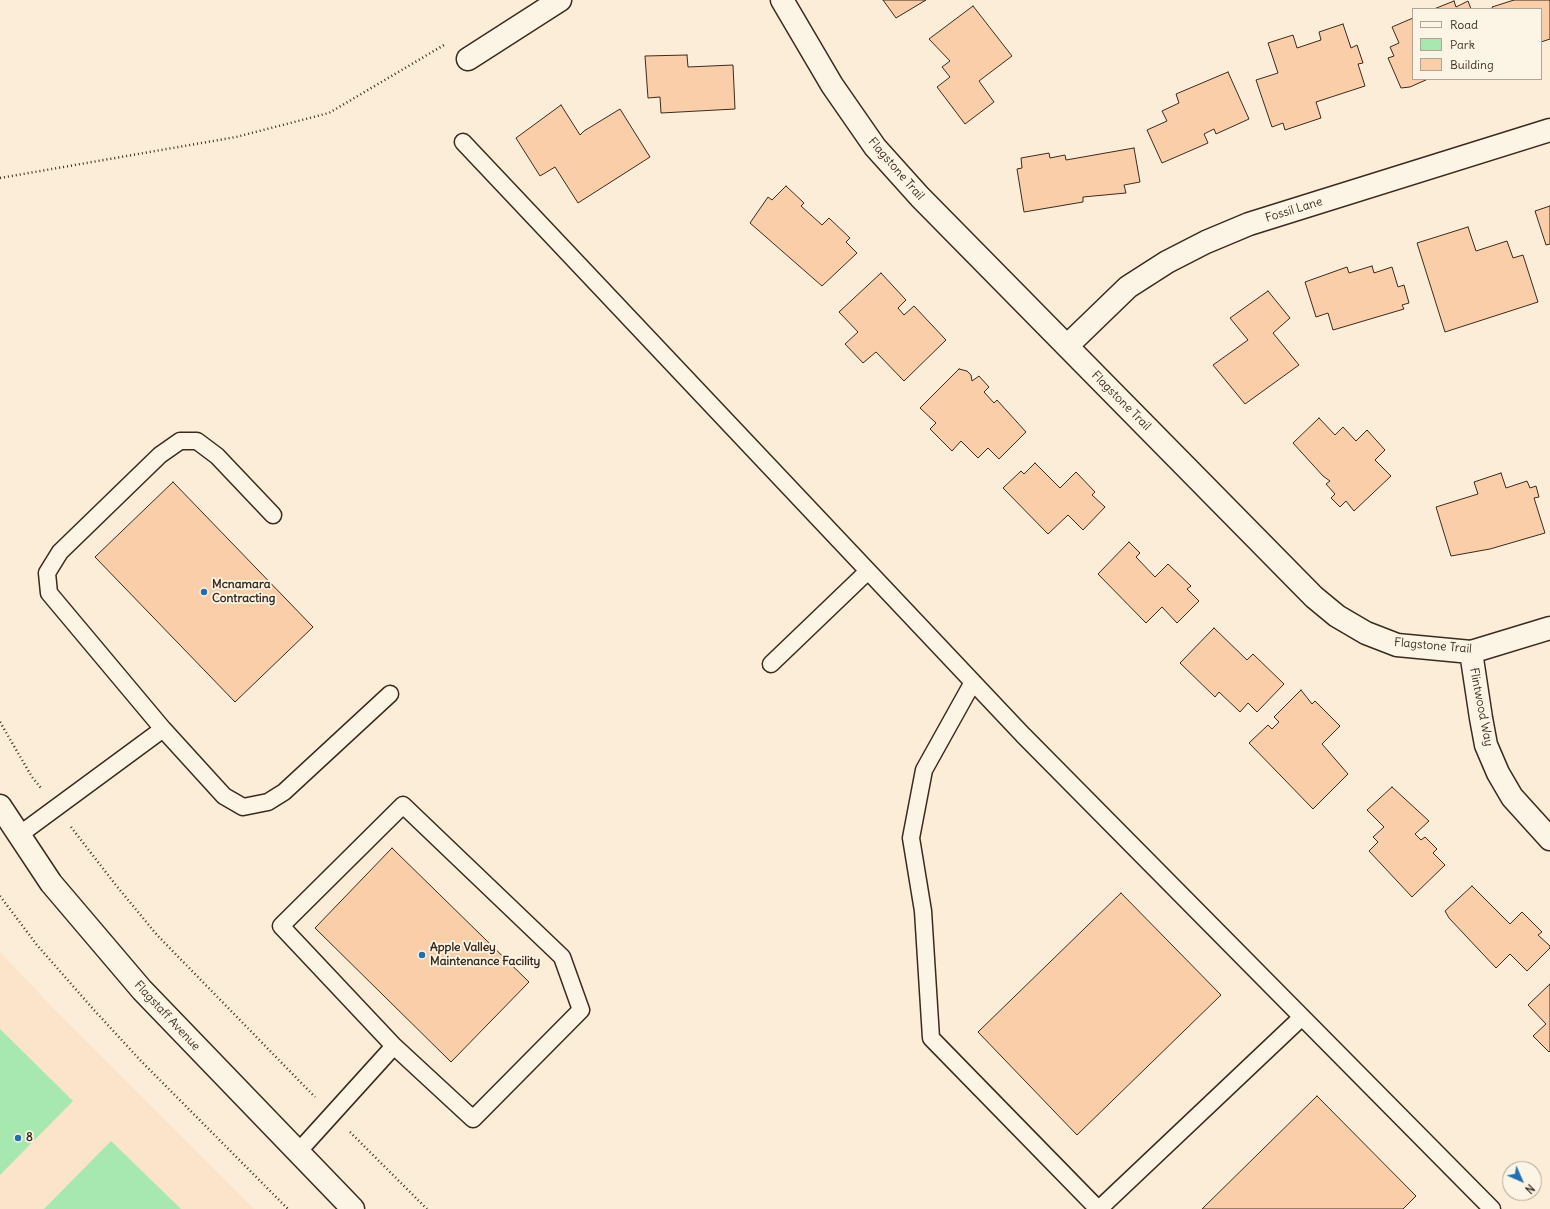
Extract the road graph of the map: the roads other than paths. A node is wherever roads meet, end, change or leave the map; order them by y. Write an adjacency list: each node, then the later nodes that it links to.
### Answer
1 (560, 0): 3 (street)
2 (782, 0): 6 (street, Flagstone Trail)
3 (468, 59)
4 (1550, 130): 6 (street, Fossil Lane)
5 (463, 142): 8 (lane)
6 (1066, 346): 10 (street, Flagstone Trail)
7 (273, 515): 14 (lane)
8 (868, 571): 11 (lane); 12 (lane)
9 (1550, 628): 10 (street, Flagstone Trail)
10 (1471, 652): 17 (street, Flintwood Way)
11 (771, 664)
12 (973, 682): 18 (lane); 22 (lane)
13 (390, 694): 14 (lane)
14 (163, 729): 16 (lane)
15 (0, 806): 16 (street, Flagstaff Avenue)
16 (19, 835): 20 (street, Flagstaff Avenue)
17 (1550, 839)
18 (1302, 1017): 22 (lane); 23 (lane)
19 (394, 1046): 19 (lane); 20 (lane)
20 (298, 1152): 21 (street, Flagstaff Avenue)
21 (353, 1209)
22 (1098, 1209)
23 (1492, 1209)

